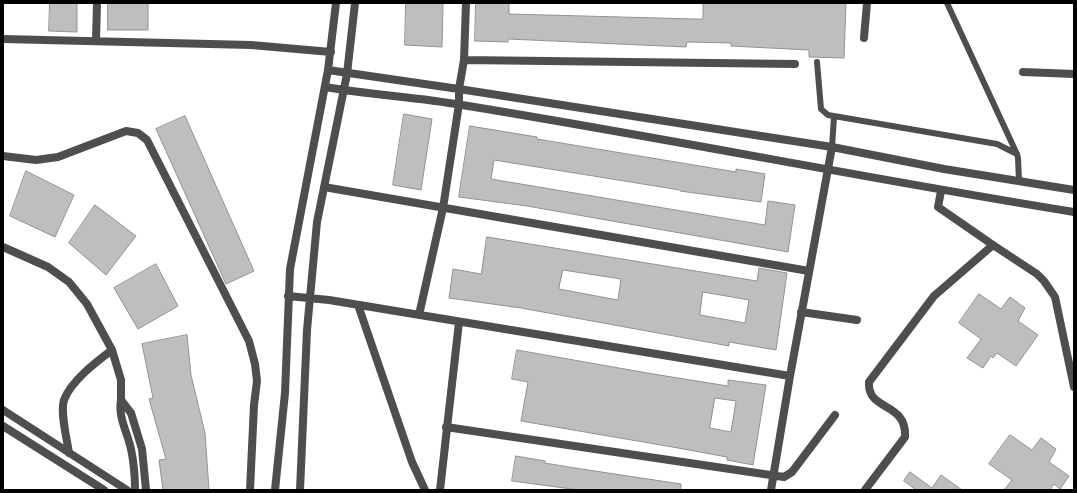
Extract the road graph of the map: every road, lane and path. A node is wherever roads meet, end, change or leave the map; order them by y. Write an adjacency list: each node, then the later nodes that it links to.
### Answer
1 (97, 3): 9 (street)
2 (336, 3): 10 (street)
3 (355, 3): 16 (street)
4 (466, 3): 11 (street)
5 (867, 3): 7 (street)
6 (947, 3): 24 (lane)
7 (864, 38)
8 (3, 39): 9 (street)
9 (96, 41): 10 (street)
10 (331, 52): 14 (street)
11 (464, 60): 13 (street); 19 (street)
12 (817, 62): 22 (lane)
13 (795, 64)
14 (328, 70): 16 (street); 18 (street)
15 (1023, 72): 17 (street)
16 (348, 74): 19 (street); 20 (street)
17 (1074, 74)
18 (325, 87): 20 (street); 36 (street)
19 (459, 89): 21 (street); 23 (street)
20 (344, 90): 21 (street); 28 (street)
21 (459, 104): 26 (street); 31 (street)
22 (834, 118): 23 (lane); 24 (lane)
23 (832, 147): 26 (street); 27 (street)
24 (1017, 154): 27 (lane)
25 (3, 156): 57 (street)
26 (826, 169): 30 (street); 35 (street)
27 (1019, 181): 29 (street)
28 (324, 187): 31 (street); 37 (street)
29 (1074, 190)
30 (941, 191): 32 (street); 33 (street)
31 (443, 208): 35 (street); 40 (street)
32 (1074, 212)
33 (993, 245): 45 (street); 63 (street)
34 (3, 247): 43 (street)
35 (809, 271): 39 (street)
36 (288, 296): 37 (street); 58 (street)
37 (310, 297): 38 (street); 59 (street)
38 (358, 305): 40 (street); 60 (street)
39 (801, 312): 41 (street); 44 (street)
40 (419, 315): 42 (street)
41 (857, 320)
42 (459, 322): 44 (street); 50 (street)
43 (112, 350): 46 (street); 51 (street)
44 (790, 376): 52 (street)
45 (1074, 387)
46 (121, 400): 55 (street); 56 (street)
47 (3, 410): 51 (street)
48 (835, 415): 52 (street)
49 (3, 426): 53 (street)
50 (446, 427): 52 (street); 61 (street)
51 (69, 453): 54 (street)
52 (774, 476): 62 (street)
53 (104, 490)
54 (127, 490)
55 (135, 490)
56 (146, 490)
57 (250, 490)
58 (275, 490)
59 (300, 490)
60 (424, 490)
61 (440, 490)
62 (771, 490)
63 (865, 490)

